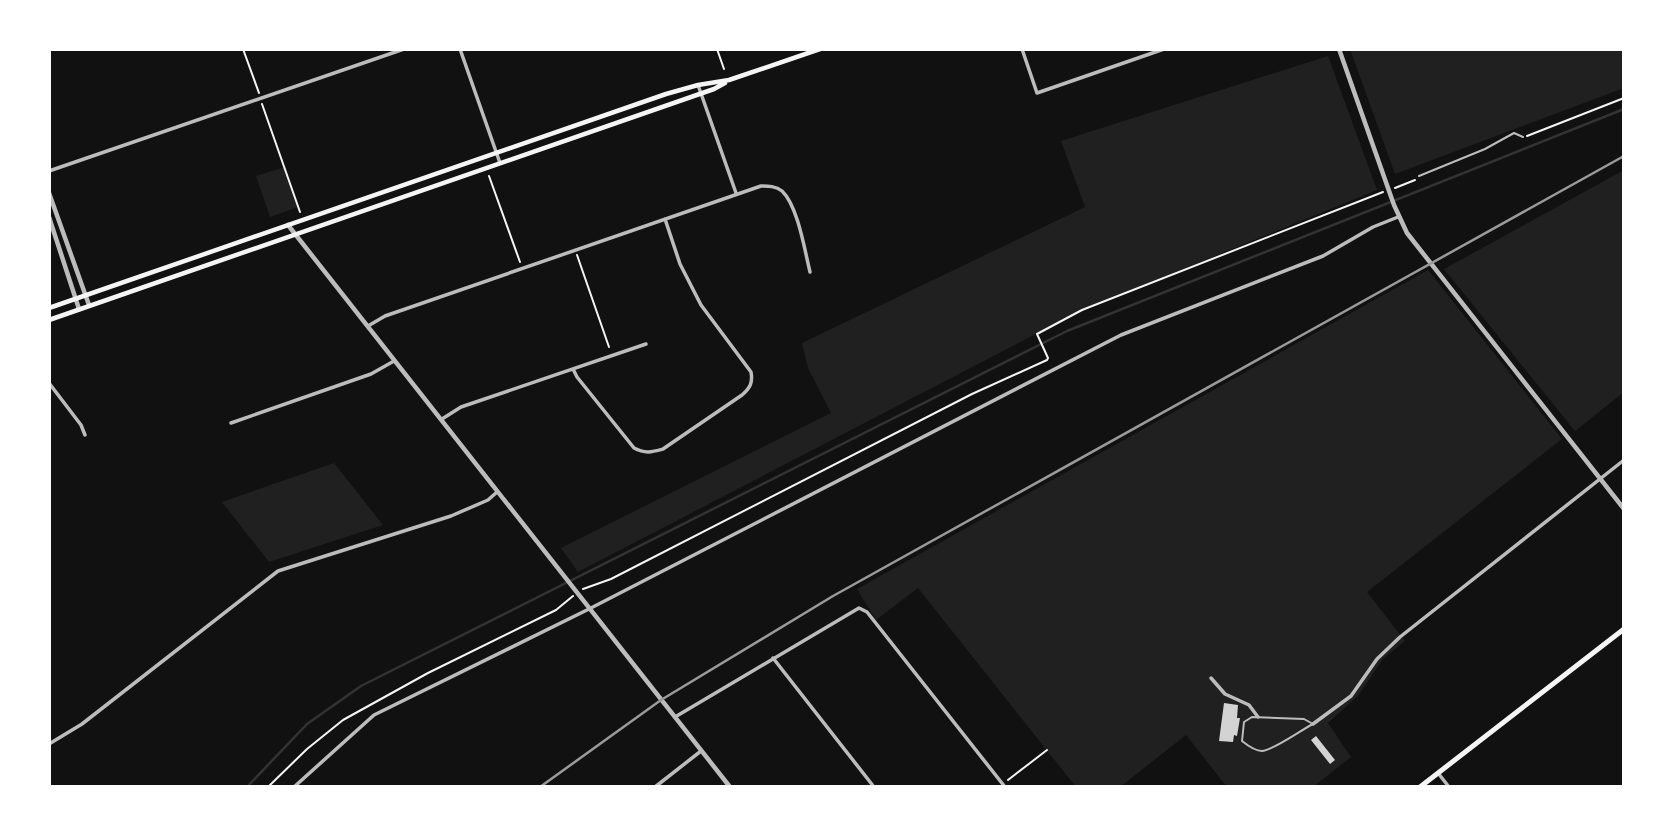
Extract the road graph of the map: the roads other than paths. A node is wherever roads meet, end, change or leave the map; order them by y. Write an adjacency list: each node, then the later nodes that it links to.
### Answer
1 (404, 49): 13 (street)
2 (460, 49): 11 (street)
3 (821, 49): 7 (main road)
4 (1022, 49): 5 (street)
5 (1164, 49)
6 (1339, 49): 18 (street)
7 (729, 80): 8 (main road); 9 (main road)
8 (698, 85): 9 (street); 11 (main road)
9 (701, 93): 12 (main road); 16 (street)
10 (1522, 137): 14 (lane)
11 (496, 153): 12 (street); 20 (main road)
12 (500, 163): 21 (main road)
13 (49, 171)
14 (1419, 176)
15 (49, 193): 25 (street)
16 (736, 193): 19 (street); 24 (street)
17 (49, 217): 26 (street)
18 (1398, 217): 40 (street); 43 (street)
19 (665, 219): 31 (street); 34 (street)
20 (288, 225): 21 (street); 22 (main road)
21 (294, 234): 23 (main road); 31 (street)
22 (228, 246): 23 (main road); 25 (main road)
23 (232, 256): 27 (main road)
24 (810, 272)
25 (86, 296): 26 (main road); 27 (street)
26 (76, 299): 28 (main road); 29 (street)
27 (89, 305): 29 (main road)
28 (49, 308)
29 (79, 309): 30 (main road)
30 (49, 320)
31 (367, 327): 33 (street)
32 (646, 344): 34 (street)
33 (394, 361): 36 (street); 37 (street)
34 (573, 369): 36 (street)
35 (49, 383): 38 (street)
36 (440, 421): 41 (street)
37 (230, 423)
38 (85, 435)
39 (1624, 460): 40 (street)
40 (1600, 479): 42 (street); 49 (street)
41 (497, 492): 43 (street); 50 (street)
42 (1624, 509)
43 (589, 609): 47 (street); 53 (street)
44 (1624, 629): 52 (highway)
45 (773, 658): 47 (street); 56 (street); 57 (street)
46 (1211, 678): 48 (street)
47 (675, 717): 51 (street)
48 (1258, 717): 49 (lane); 49 (lane)
49 (1313, 724)
50 (49, 744)
51 (701, 751): 54 (street); 55 (street)
52 (1438, 773): 58 (highway); 59 (street)
53 (294, 787)
54 (655, 787)
55 (730, 787)
56 (874, 787)
57 (1004, 787)
58 (1420, 787)
59 (1449, 787)

